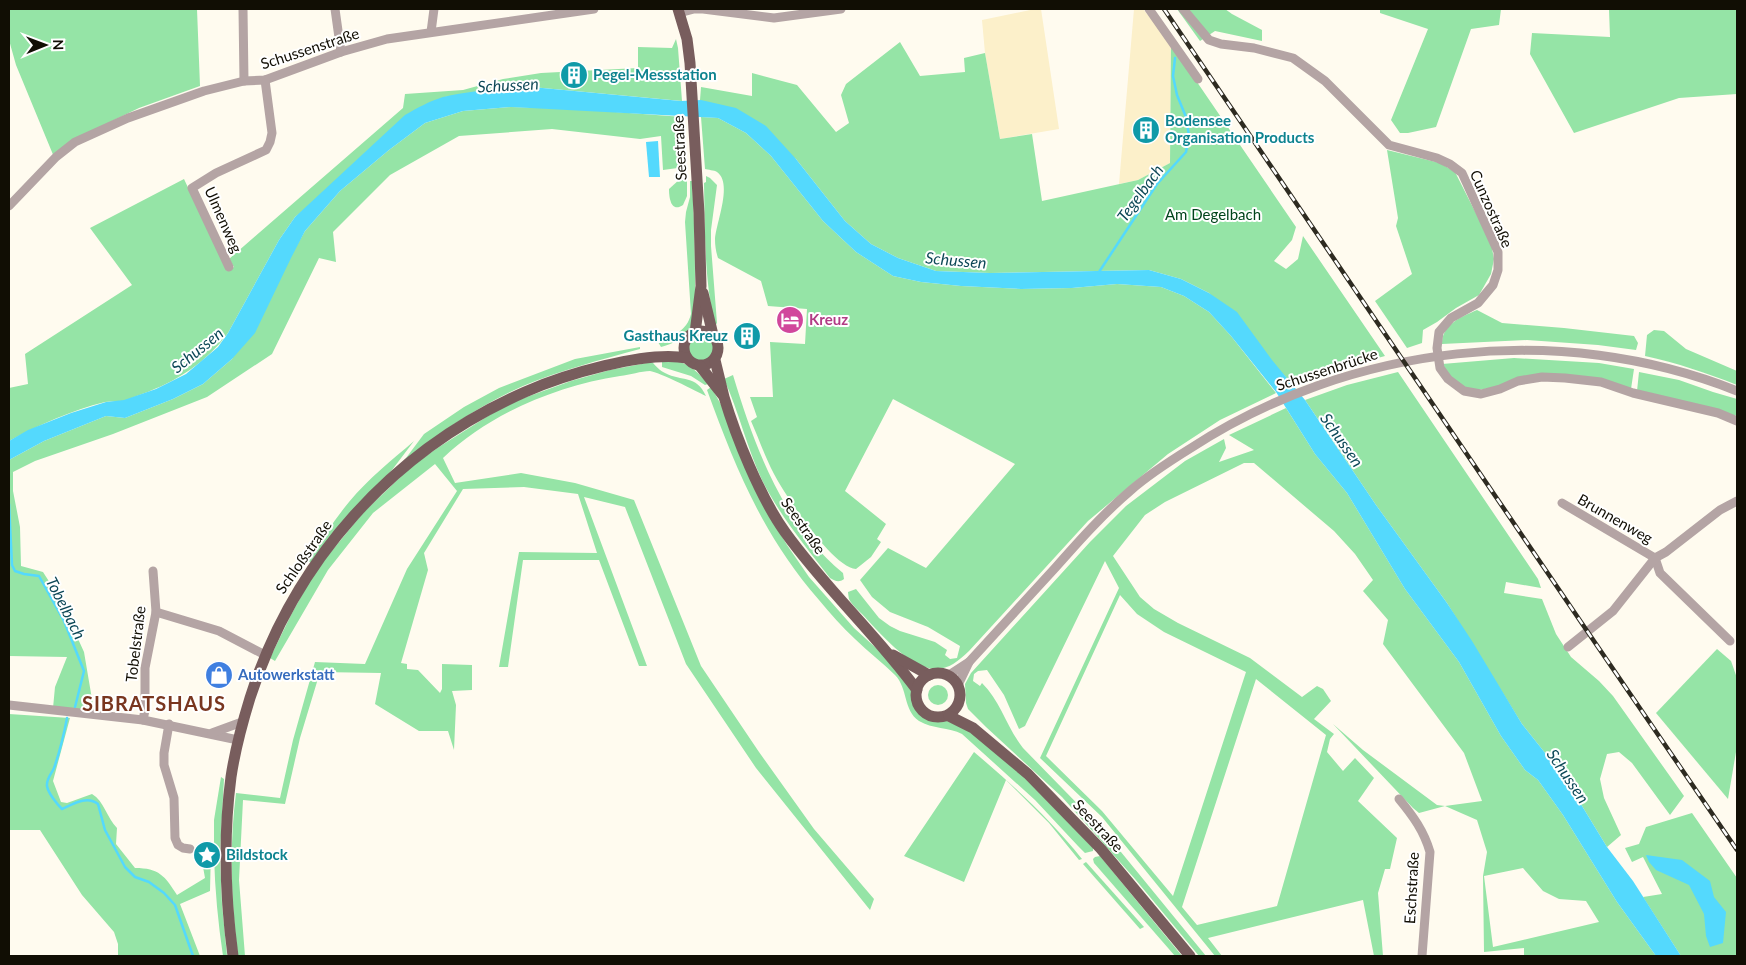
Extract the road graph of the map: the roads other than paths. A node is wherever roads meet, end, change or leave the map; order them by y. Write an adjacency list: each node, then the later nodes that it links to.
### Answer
1 (243, 9): 13 (street)
2 (335, 9): 10 (street)
3 (434, 9): 9 (street)
4 (594, 9): 9 (street, Schussenstraße)
5 (841, 9): 8 (street)
6 (1149, 9): 11 (street)
7 (1183, 9): 26 (street, Cunzostraße)
8 (678, 11): 16 (main road, Seestraße)
9 (432, 32): 10 (street, Schussenstraße)
10 (341, 52): 12 (street, Schussenstraße)
11 (1198, 79)
12 (265, 80): 13 (street, Schussenstraße); 15 (street, Ulmenweg)
13 (244, 81): 14 (street, Schussenstraße)
14 (9, 206)
15 (229, 267)
16 (701, 286): 17 (main road, Seestraße); 18 (main road, Seestraße)
17 (694, 333): 18 (main road); 19 (main road)
18 (713, 335): 22 (main road)
19 (685, 342): 20 (main road, Schloßstraße); 21 (main road)
20 (655, 356): 21 (main road, Schloßstraße); 35 (main road, Schloßstraße)
21 (687, 358): 23 (main road)
22 (715, 360): 23 (main road); 25 (main road, Seestraße)
23 (700, 366): 25 (main road, Seestraße)
24 (1737, 391): 36 (street, Schussenbrücke)
25 (724, 396): 34 (main road, Seestraße)
26 (1737, 420)
27 (1737, 500): 29 (street)
28 (1562, 503): 29 (street, Brunnenweg)
29 (1655, 558): 32 (street); 33 (street)
30 (153, 571): 31 (street, Tobelstraße)
31 (156, 612): 35 (street); 44 (street, Tobelstraße)
32 (1730, 640)
33 (1568, 647)
34 (889, 653): 37 (main road, Seestraße); 40 (main road, Seestraße)
35 (265, 655): 45 (main road, Schloßstraße)
36 (969, 662): 38 (street); 39 (street)
37 (928, 675): 38 (main road, Seestraße); 40 (main road)
38 (949, 675): 39 (main road)
39 (958, 684): 41 (main road, Seestraße)
40 (917, 690): 43 (main road, Seestraße)
41 (960, 702): 43 (main road); 47 (main road, Seestraße)
42 (9, 705): 44 (street)
43 (949, 716): 47 (main road, Seestraße)
44 (143, 720): 46 (street)
45 (242, 722): 48 (street); 49 (main road, Schloßstraße)
46 (168, 724): 48 (street); 51 (street)
47 (974, 728): 53 (main road, Seestraße)
48 (211, 734): 49 (street)
49 (238, 740): 52 (main road, Schloßstraße)
50 (1399, 799): 54 (street, Eschstraße)
51 (190, 849)
52 (233, 956)
53 (1190, 956)
54 (1422, 956)

